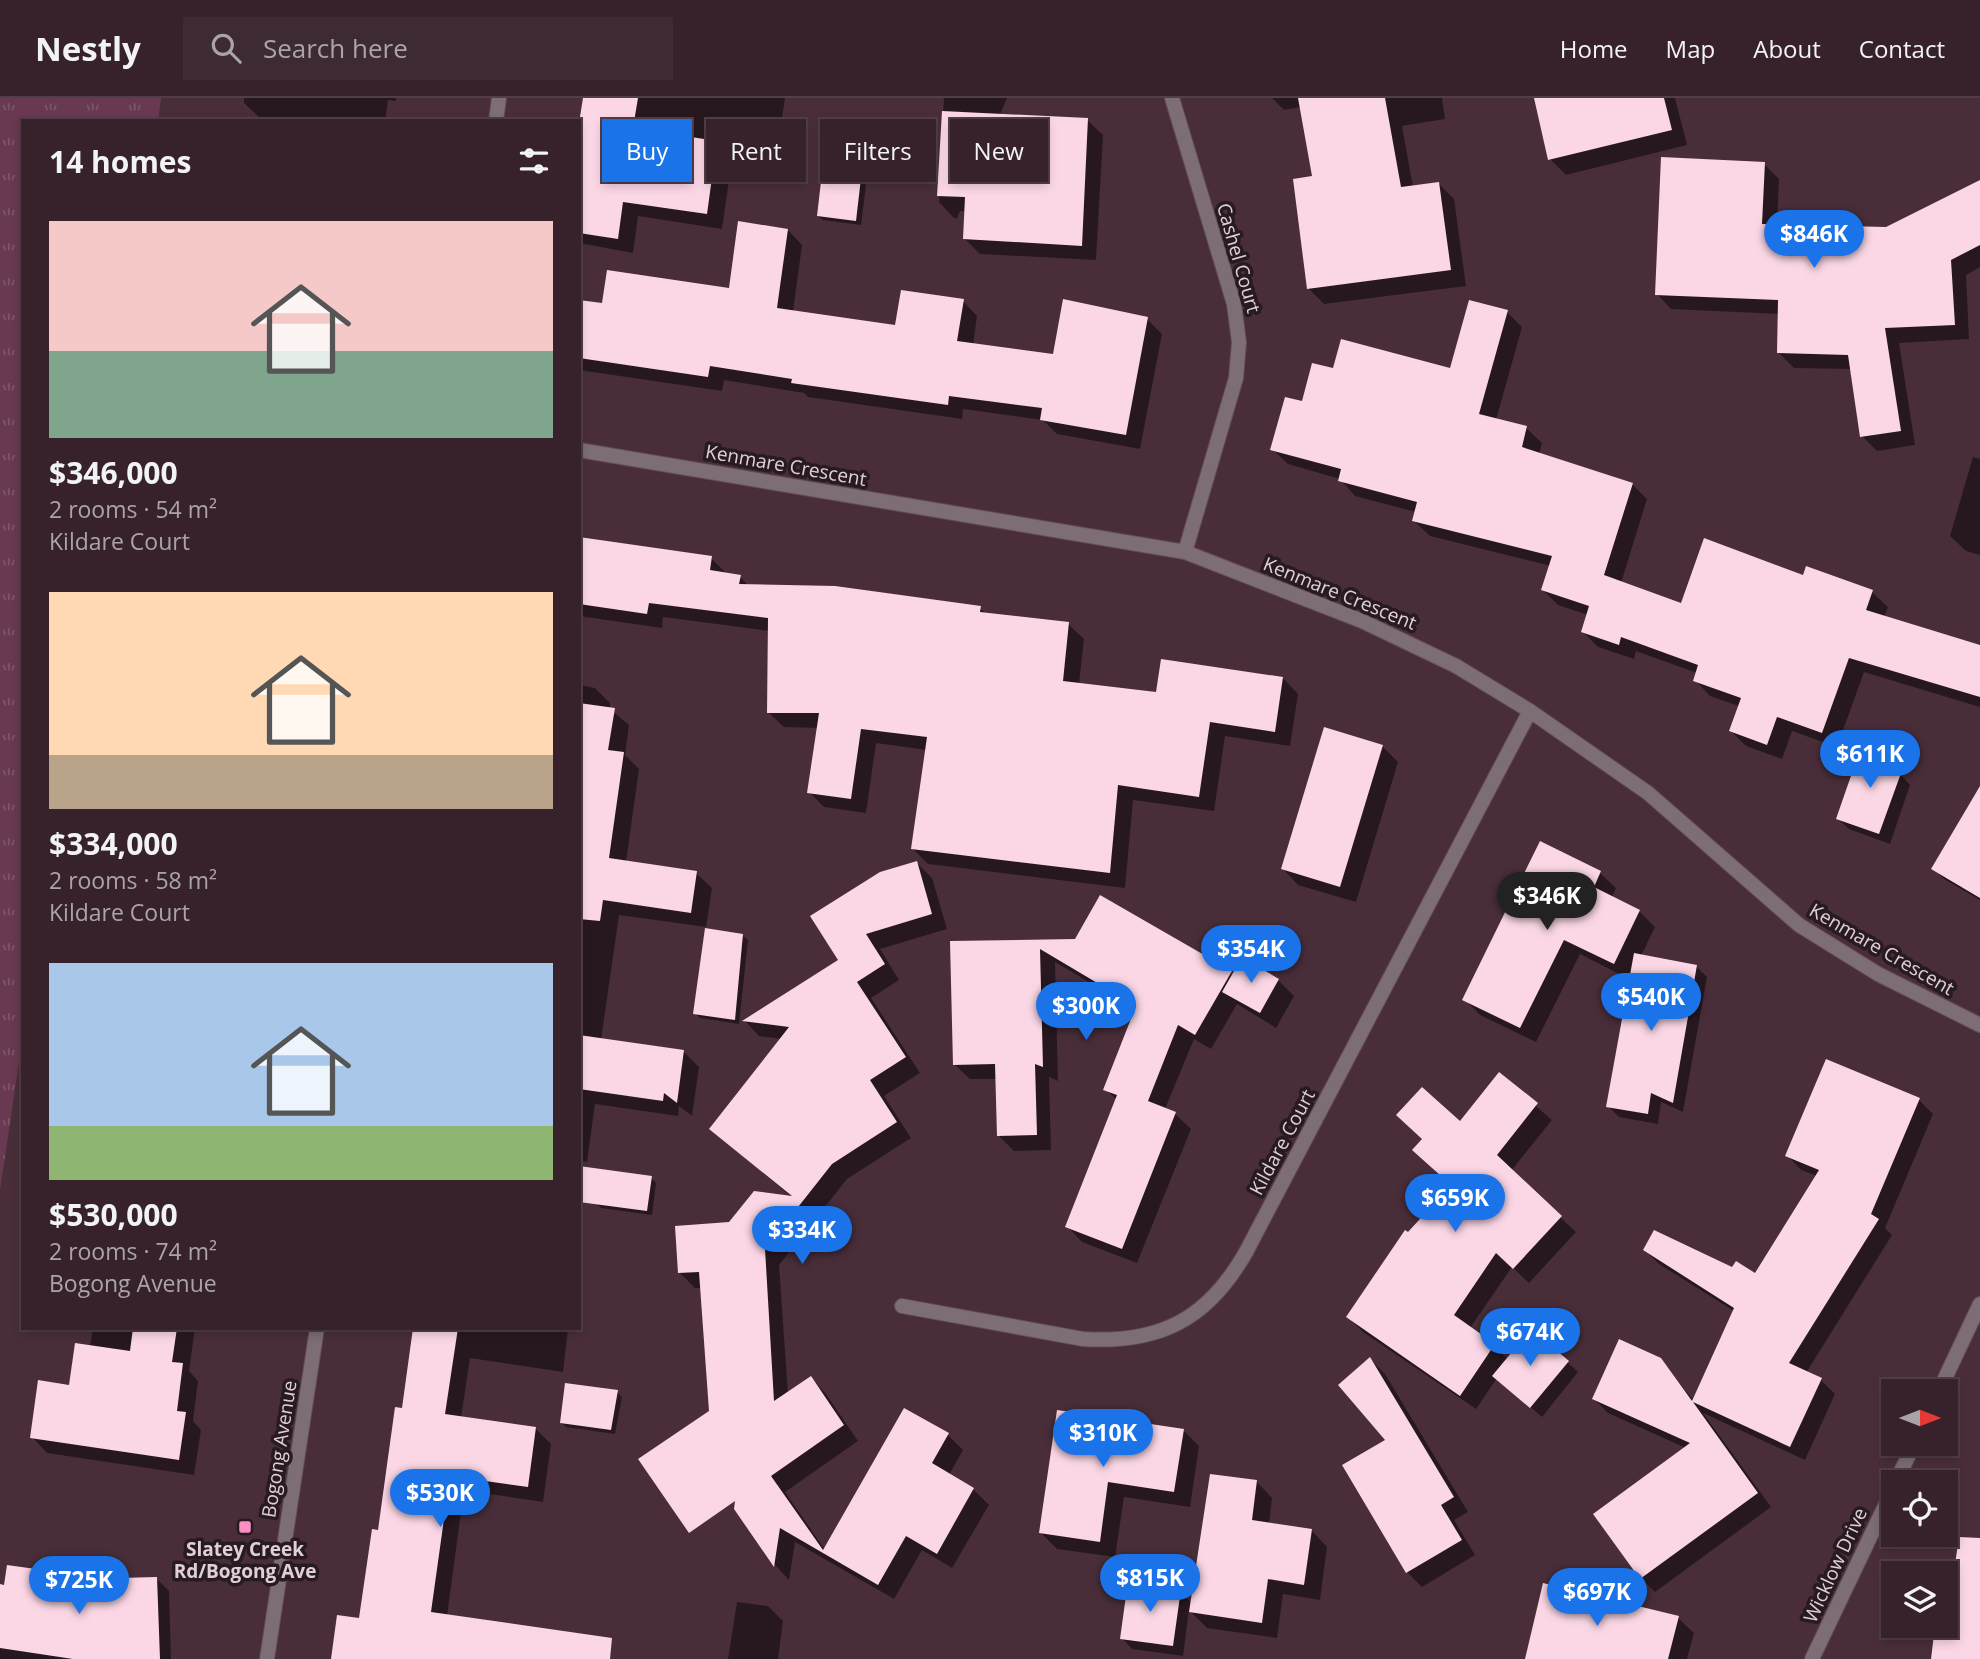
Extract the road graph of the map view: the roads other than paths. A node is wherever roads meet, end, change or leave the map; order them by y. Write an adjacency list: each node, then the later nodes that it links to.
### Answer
1 (499, 98): 3 (street)
2 (1172, 98): 5 (street, Cashel Court)
3 (496, 119)
4 (581, 450): 5 (street, Kenmare Crescent)
5 (1185, 552): 6 (street, Kenmare Crescent)
6 (1530, 711): 7 (street, Kenmare Crescent); 9 (street, Kildare Court)
7 (1980, 1025)
8 (1980, 1304): 11 (street)
9 (902, 1306)
10 (317, 1330): 13 (street, Bogong Avenue)
11 (1945, 1379)
12 (1881, 1514): 14 (street, Wicklow Drive)
13 (267, 1659)
14 (1812, 1659)

